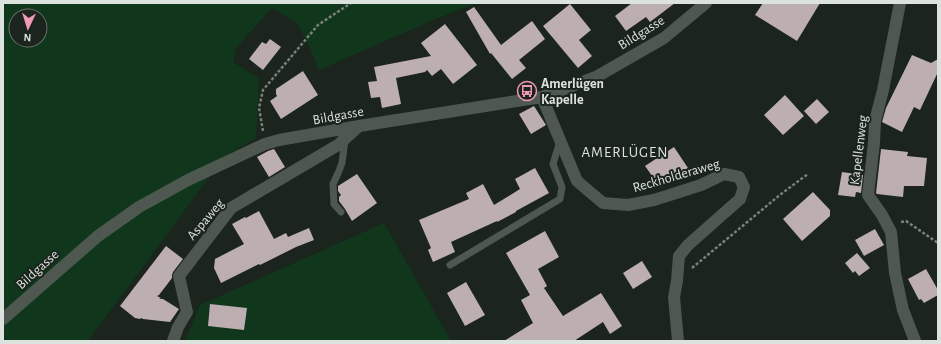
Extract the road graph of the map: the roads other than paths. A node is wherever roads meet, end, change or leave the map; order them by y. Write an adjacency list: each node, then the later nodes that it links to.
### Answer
1 (706, 3): 3 (street, Bildgasse)
2 (900, 3): 12 (street, Kapellenweg)
3 (542, 97): 4 (street, Bildgasse); 6 (street, Reckholderaweg)
4 (359, 126): 5 (street, Aspaweg); 9 (street, Bildgasse)
5 (345, 140): 7 (lane); 10 (street, Aspaweg)
6 (560, 141): 8 (lane); 11 (street, Reckholderaweg)
7 (341, 212)
8 (450, 265)
9 (3, 319)
10 (173, 341)
11 (678, 341)
12 (915, 341)

